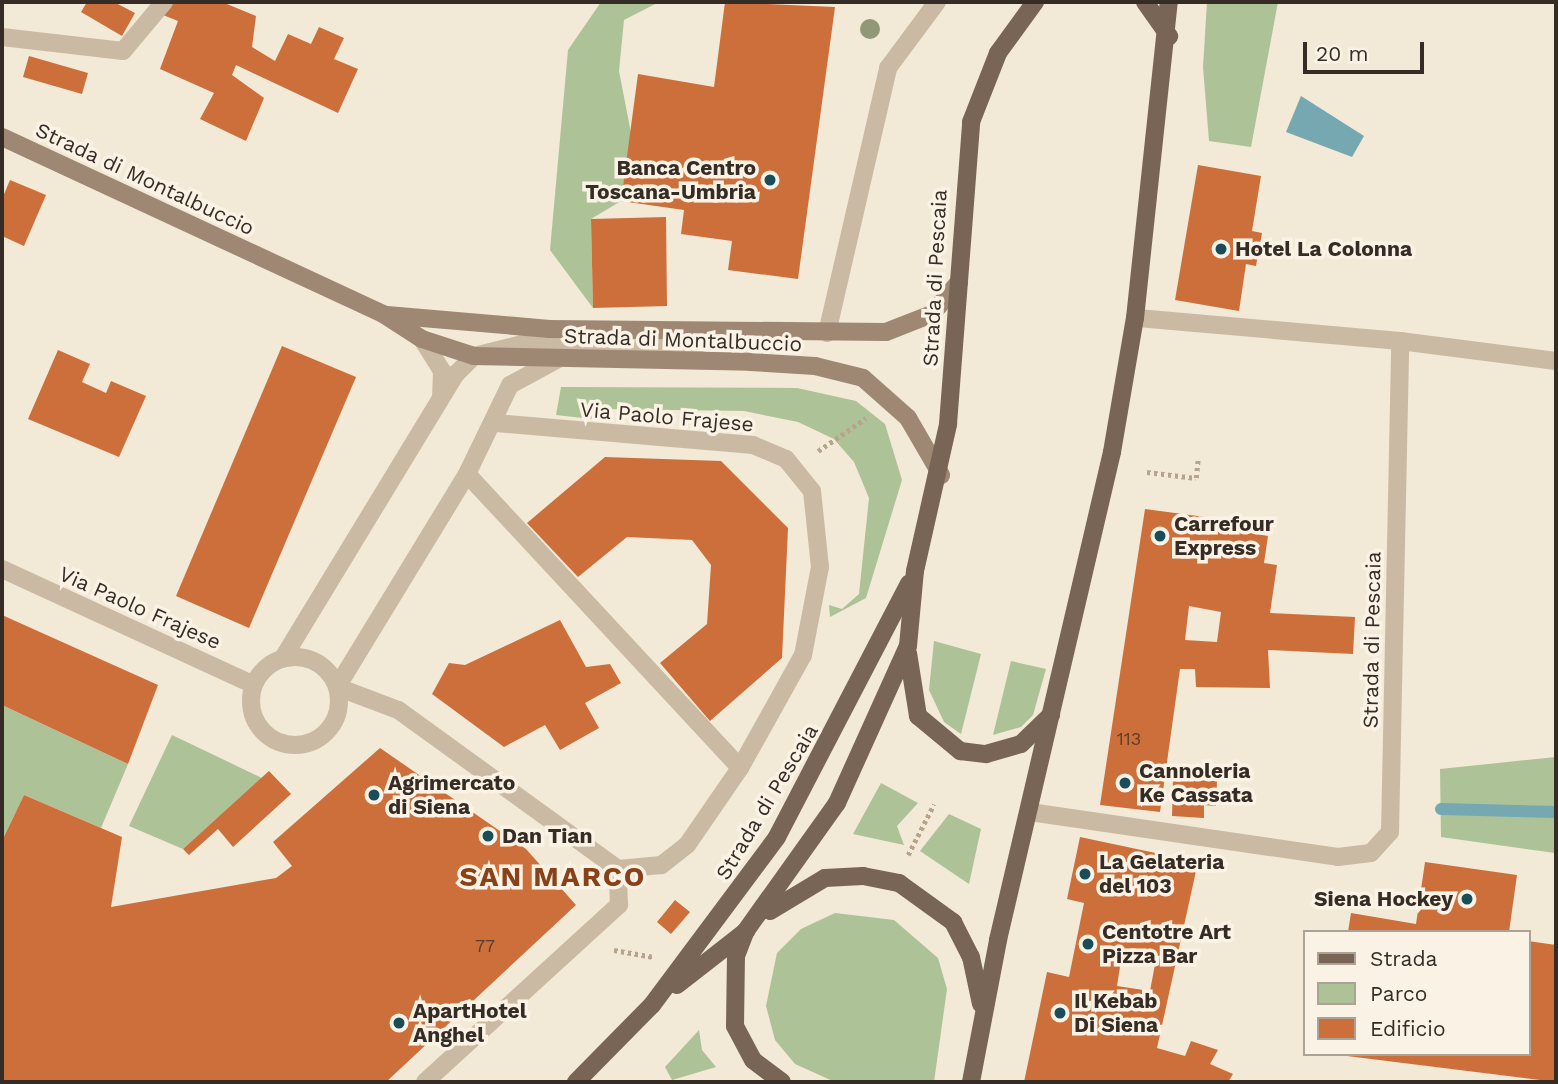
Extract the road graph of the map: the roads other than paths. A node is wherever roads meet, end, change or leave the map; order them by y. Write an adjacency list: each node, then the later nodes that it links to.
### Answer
1 (164, 2): 7 (street)
2 (937, 2): 12 (street)
3 (1145, 2): 6 (main road)
4 (1169, 2): 6 (main road, Strada di Pescaia)
5 (1034, 5): 9 (main road, Strada di Pescaia)
6 (1168, 36): 11 (main road, Strada di Pescaia)
7 (2, 37)
8 (2, 137): 10 (street, Strada di Montalbuccio)
9 (959, 282): 12 (street, Strada di Montalbuccio); 22 (main road, Strada di Pescaia)
10 (383, 314): 13 (street, Strada di Montalbuccio); 14 (street, Strada di Montalbuccio)
11 (1135, 318): 15 (street); 29 (main road, Strada di Pescaia)
12 (827, 332): 13 (street, Strada di Montalbuccio)
13 (736, 335): 16 (street)
14 (422, 339): 16 (street, Strada di Montalbuccio); 19 (street)
15 (1400, 341): 18 (street); 31 (street, Strada di Pescaia)
16 (474, 355): 17 (street, Strada di Montalbuccio); 19 (street)
17 (558, 359): 20 (street); 22 (street, Strada di Montalbuccio)
18 (1556, 361)
19 (440, 402): 26 (street)
20 (496, 423): 21 (street); 30 (street, Via Paolo Frajese)
21 (467, 474): 28 (street); 30 (street)
22 (941, 475): 23 (main road, Strada di Pescaia)
23 (915, 571): 25 (main road, Strada di Pescaia); 34 (main road, Strada di Pescaia)
24 (4, 572): 27 (street, Via Paolo Frajese)
25 (908, 646): 29 (main road); 33 (main road, Strada di Pescaia)
26 (283, 658): 27 (street); 28 (street)
27 (254, 685): 28 (street)
28 (337, 687): 32 (street)
29 (1054, 711): 31 (main road, Strada di Pescaia)
30 (740, 768): 32 (street, Via Paolo Frajese)
31 (1030, 812): 35 (main road, Strada di Pescaia)
32 (618, 869): 36 (street)
33 (745, 932): 34 (main road, Strada di Pescaia); 35 (main road, Strada di Pescaia); 38 (main road, Strada di Pescaia)
34 (652, 1004): 37 (main road, Strada di Pescaia)
35 (982, 1013): 39 (main road, Strada di Pescaia)
36 (425, 1082)
37 (576, 1082)
38 (782, 1082)
39 (971, 1082)

